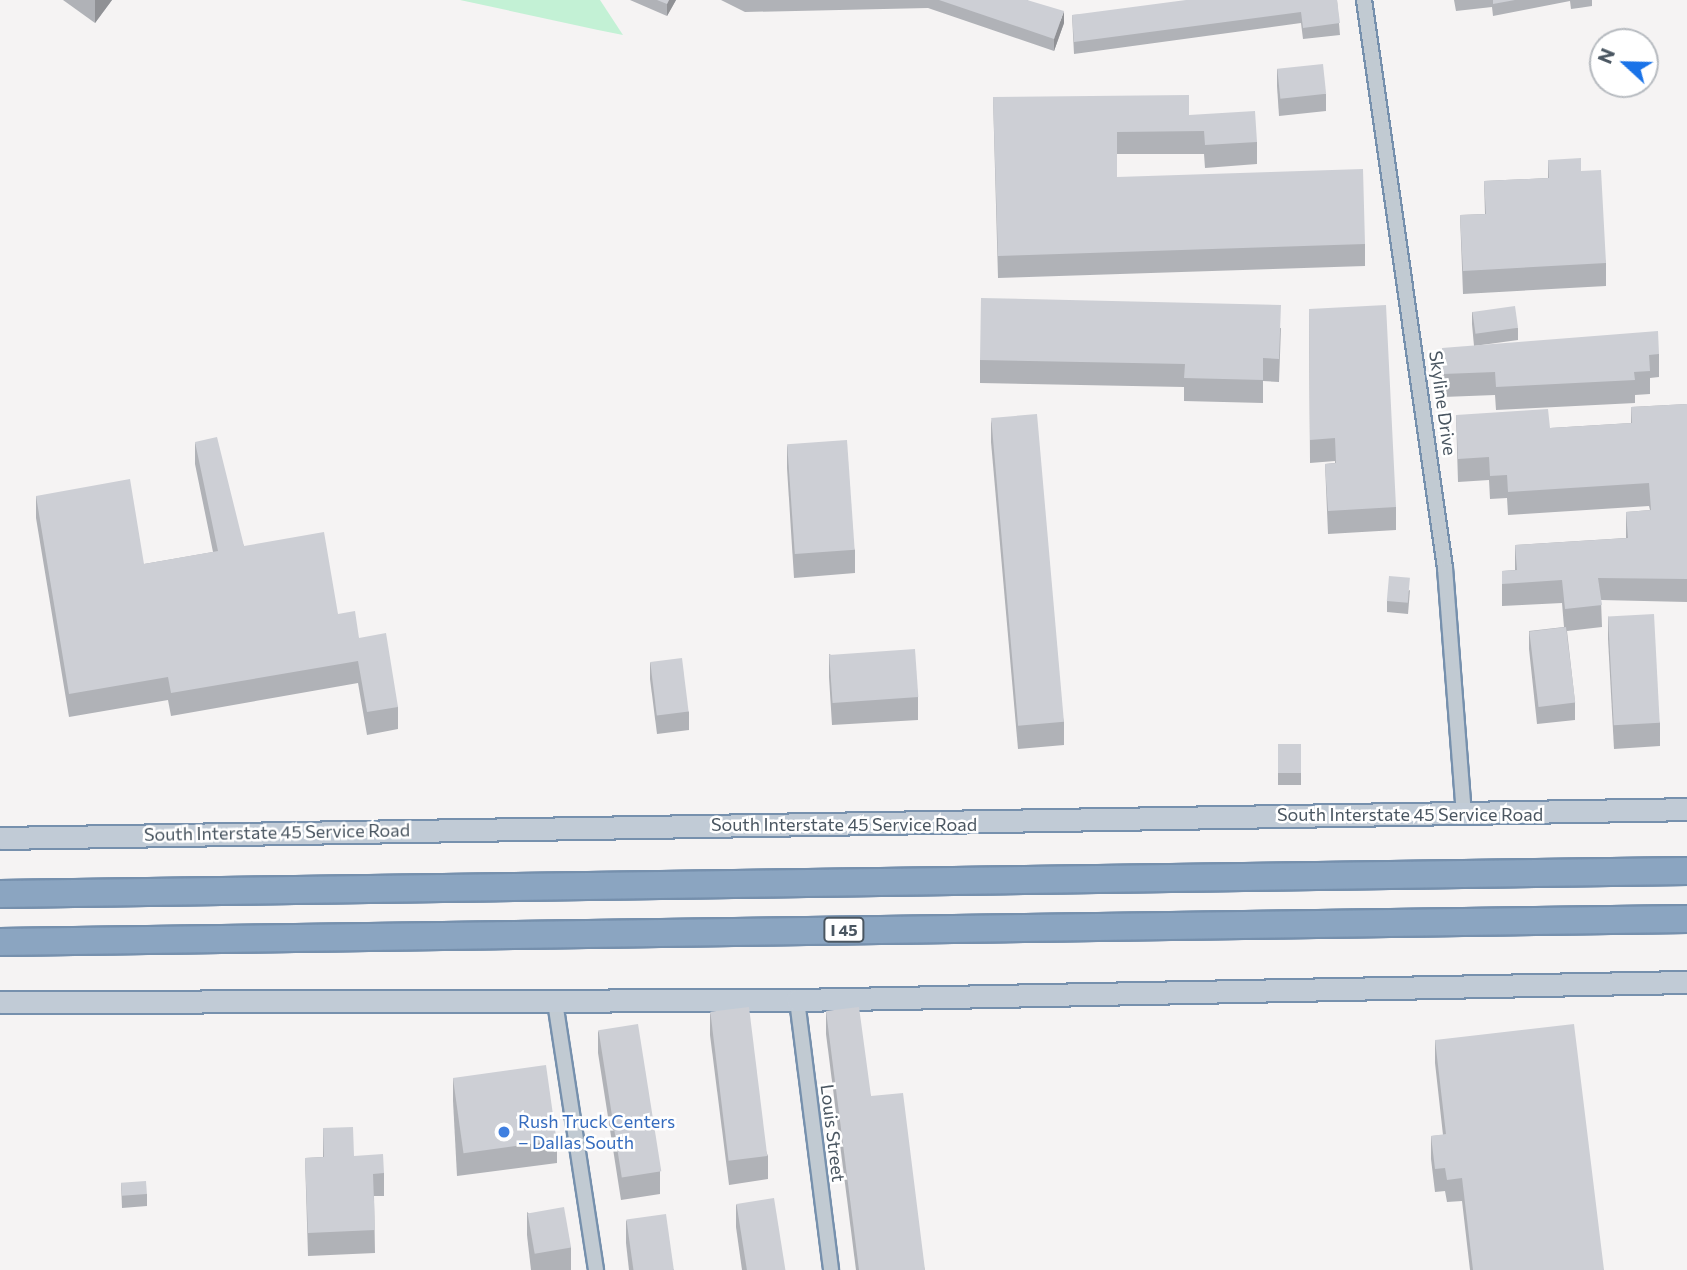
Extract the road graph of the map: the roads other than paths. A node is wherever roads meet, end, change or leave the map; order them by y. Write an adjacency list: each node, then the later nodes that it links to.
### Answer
1 (1364, 0): 3 (street, Skyline Drive)
2 (1687, 809): 3 (main road, South Interstate 45 Service Road)
3 (1464, 814): 4 (main road, South Interstate 45 Service Road)
4 (0, 838)
5 (1687, 871): 6 (highway)
6 (0, 894)
7 (1687, 919): 8 (highway, I 45)
8 (0, 942)
9 (1687, 982): 10 (main road)
10 (797, 1000): 12 (main road); 14 (street, Louis Street)
11 (0, 1002): 12 (main road)
12 (555, 1002): 13 (street)
13 (596, 1270)
14 (831, 1270)

